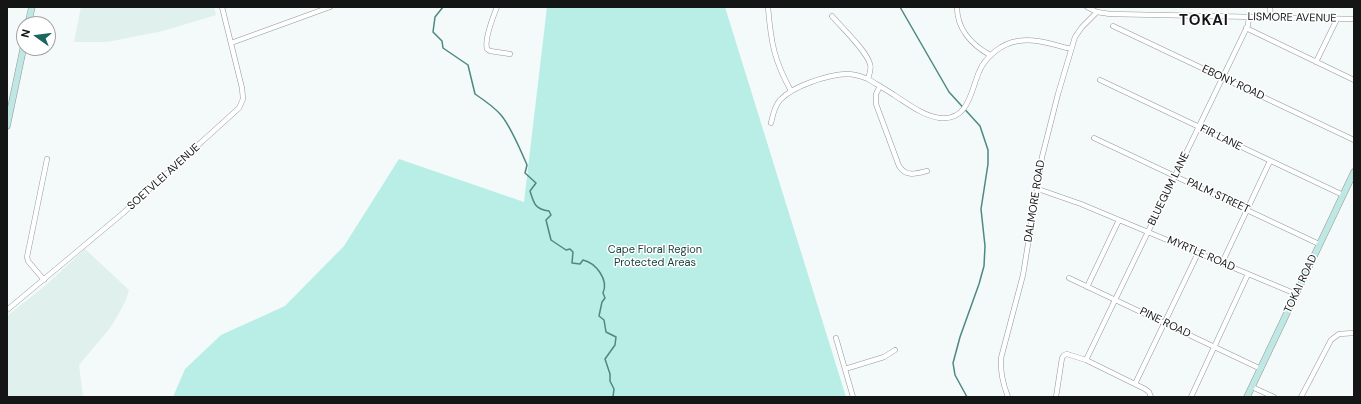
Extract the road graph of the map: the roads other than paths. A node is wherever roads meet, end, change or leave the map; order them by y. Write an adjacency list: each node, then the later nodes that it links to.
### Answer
1 (222, 7): 16 (street, SOETVLEI AVENUE)
2 (330, 7): 16 (street)
3 (497, 7): 18 (street)
4 (768, 7): 27 (street)
5 (957, 7): 19 (street)
6 (1087, 7): 8 (street, LISMORE AVENUE)
7 (1270, 7): 11 (street)
8 (1097, 12): 10 (street, LISMORE AVENUE); 17 (street, DALMORE ROAD)
9 (832, 16): 23 (street)
10 (1249, 17): 11 (street, LISMORE AVENUE); 15 (street, BLUEGUM LANE)
11 (1271, 18): 12 (street, LISMORE AVENUE)
12 (1337, 19): 13 (street, LISMORE AVENUE); 21 (street)
13 (1354, 19)
14 (1113, 26): 22 (street, EBONY ROAD)
15 (1246, 28): 21 (street); 22 (street, BLUEGUM LANE)
16 (231, 43): 48 (street, SOETVLEI AVENUE)
17 (1071, 49): 19 (street); 38 (street, DALMORE ROAD)
18 (510, 54)
19 (990, 55): 26 (street)
20 (22, 56): 29 (main road)
21 (1316, 62): 25 (street)
22 (1223, 78): 30 (street, BLUEGUM LANE); 32 (street, EBONY ROAD)
23 (868, 79): 26 (street); 27 (street)
24 (1100, 80): 30 (street, FIR LANE)
25 (1354, 80)
26 (880, 86): 35 (street)
27 (791, 91): 28 (street)
28 (772, 123)
29 (7, 126)
30 (1199, 127): 34 (street, FIR LANE); 37 (street, BLUEGUM LANE)
31 (1094, 138): 37 (street, PALM STREET)
32 (1354, 140)
33 (46, 159): 48 (street)
34 (1270, 161): 39 (street, FIR LANE); 40 (street)
35 (927, 172)
36 (1354, 172): 39 (main road, TOKAI ROAD)
37 (1175, 176): 40 (street, PALM STREET); 42 (street, BLUEGUM LANE)
38 (1038, 189): 41 (street, MYRTLE ROAD); 64 (street, DALMORE ROAD)
39 (1343, 195): 43 (main road, TOKAI ROAD)
40 (1247, 210): 43 (street, PALM STREET); 45 (street)
41 (1118, 220): 42 (street, MYRTLE ROAD); 49 (street)
42 (1148, 232): 44 (street, MYRTLE ROAD); 51 (street, BLUEGUM LANE)
43 (1320, 244): 50 (main road, TOKAI ROAD)
44 (1198, 253): 45 (street, MYRTLE ROAD); 53 (street)
45 (1222, 263): 46 (street, MYRTLE ROAD)
46 (1248, 274): 50 (street, MYRTLE ROAD); 56 (street)
47 (1069, 278): 49 (street, PINE ROAD)
48 (44, 280): 52 (street, SOETVLEI AVENUE)
49 (1087, 287): 51 (street, PINE ROAD)
50 (1296, 294): 59 (main road, TOKAI ROAD)
51 (1116, 299): 53 (street, PINE ROAD); 58 (street, BLUEGUM LANE)
52 (7, 310)
53 (1165, 323): 56 (street, PINE ROAD); 61 (street)
54 (1354, 333): 70 (street)
55 (836, 338): 60 (street)
56 (1214, 346): 59 (street, PINE ROAD); 67 (street)
57 (895, 350): 60 (street)
58 (1086, 360): 61 (street); 65 (street)
59 (1261, 368): 62 (main road, TOKAI ROAD)
60 (845, 370): 63 (street)
61 (1135, 384): 66 (street)
62 (1252, 386): 68 (main road, TOKAI ROAD); 69 (street)
63 (853, 397)
64 (1008, 397)
65 (1056, 397)
66 (1151, 397)
67 (1191, 397)
68 (1247, 397)
69 (1274, 397)
70 (1301, 397)

